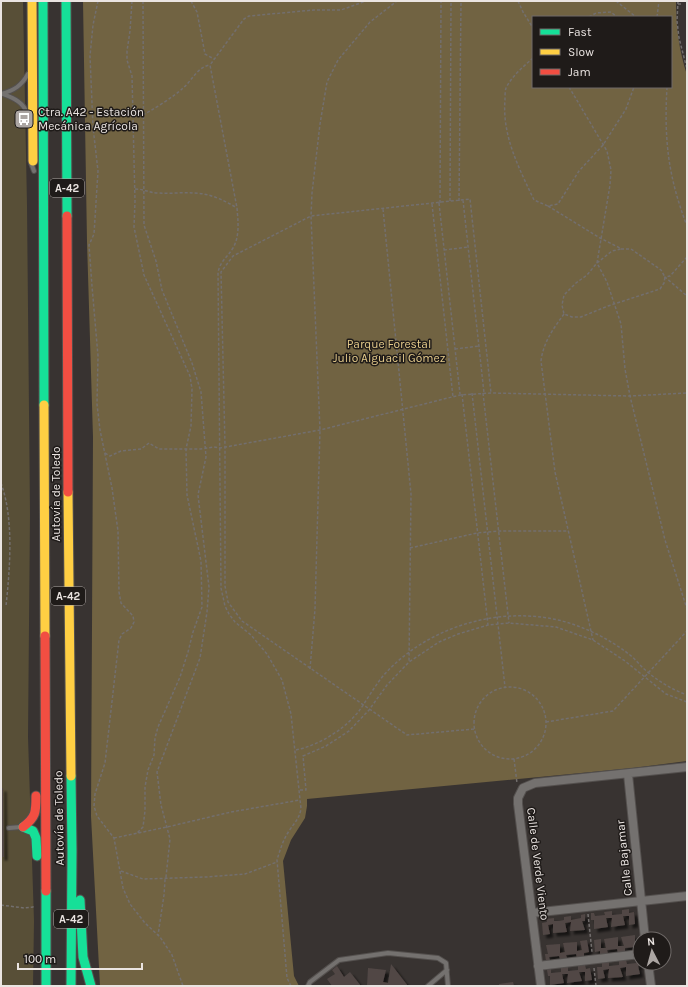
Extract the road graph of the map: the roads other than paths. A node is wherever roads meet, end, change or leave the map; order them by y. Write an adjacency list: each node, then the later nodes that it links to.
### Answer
1 (43, 1): 9 (highway, Autovía de Toledo / A-42)
2 (66, 1): 17 (highway, Autovía de Toledo / A-42)
3 (32, 5): 4 (lane); 7 (highway)
4 (28, 74): 5 (lane); 6 (lane)
5 (2, 94): 6 (lane)
6 (28, 117): 7 (lane)
7 (34, 175)
8 (34, 205): 9 (highway)
9 (43, 240): 10 (highway, Autovía de Toledo / A-42)
10 (45, 661): 11 (highway); 20 (highway, Autovía de Toledo / A-42)
11 (35, 695)
12 (687, 768): 13 (street, Calle de Verde Viento)
13 (628, 774): 19 (street, Calle Bajamar); 21 (street, Calle de Verde Viento)
14 (36, 790): 15 (highway)
15 (23, 827): 16 (lane); 20 (highway)
16 (9, 828)
17 (72, 851): 28 (highway, Autovía de Toledo / A-42); 29 (highway)
18 (687, 896): 19 (street)
19 (641, 900): 21 (street); 22 (street, Calle Bajamar)
20 (45, 912): 27 (highway, Autovía de Toledo / A-42)
21 (532, 913): 24 (street, Calle de Verde Viento)
22 (644, 931)
23 (632, 955): 24 (street)
24 (538, 966): 33 (street, Calle de Verde Viento)
25 (447, 970): 30 (lane); 31 (lane); 32 (lane)
26 (649, 971): 34 (street)
27 (46, 986)
28 (71, 986)
29 (91, 986)
30 (308, 986)
31 (428, 986)
32 (448, 986)
33 (541, 986)
34 (650, 986)

